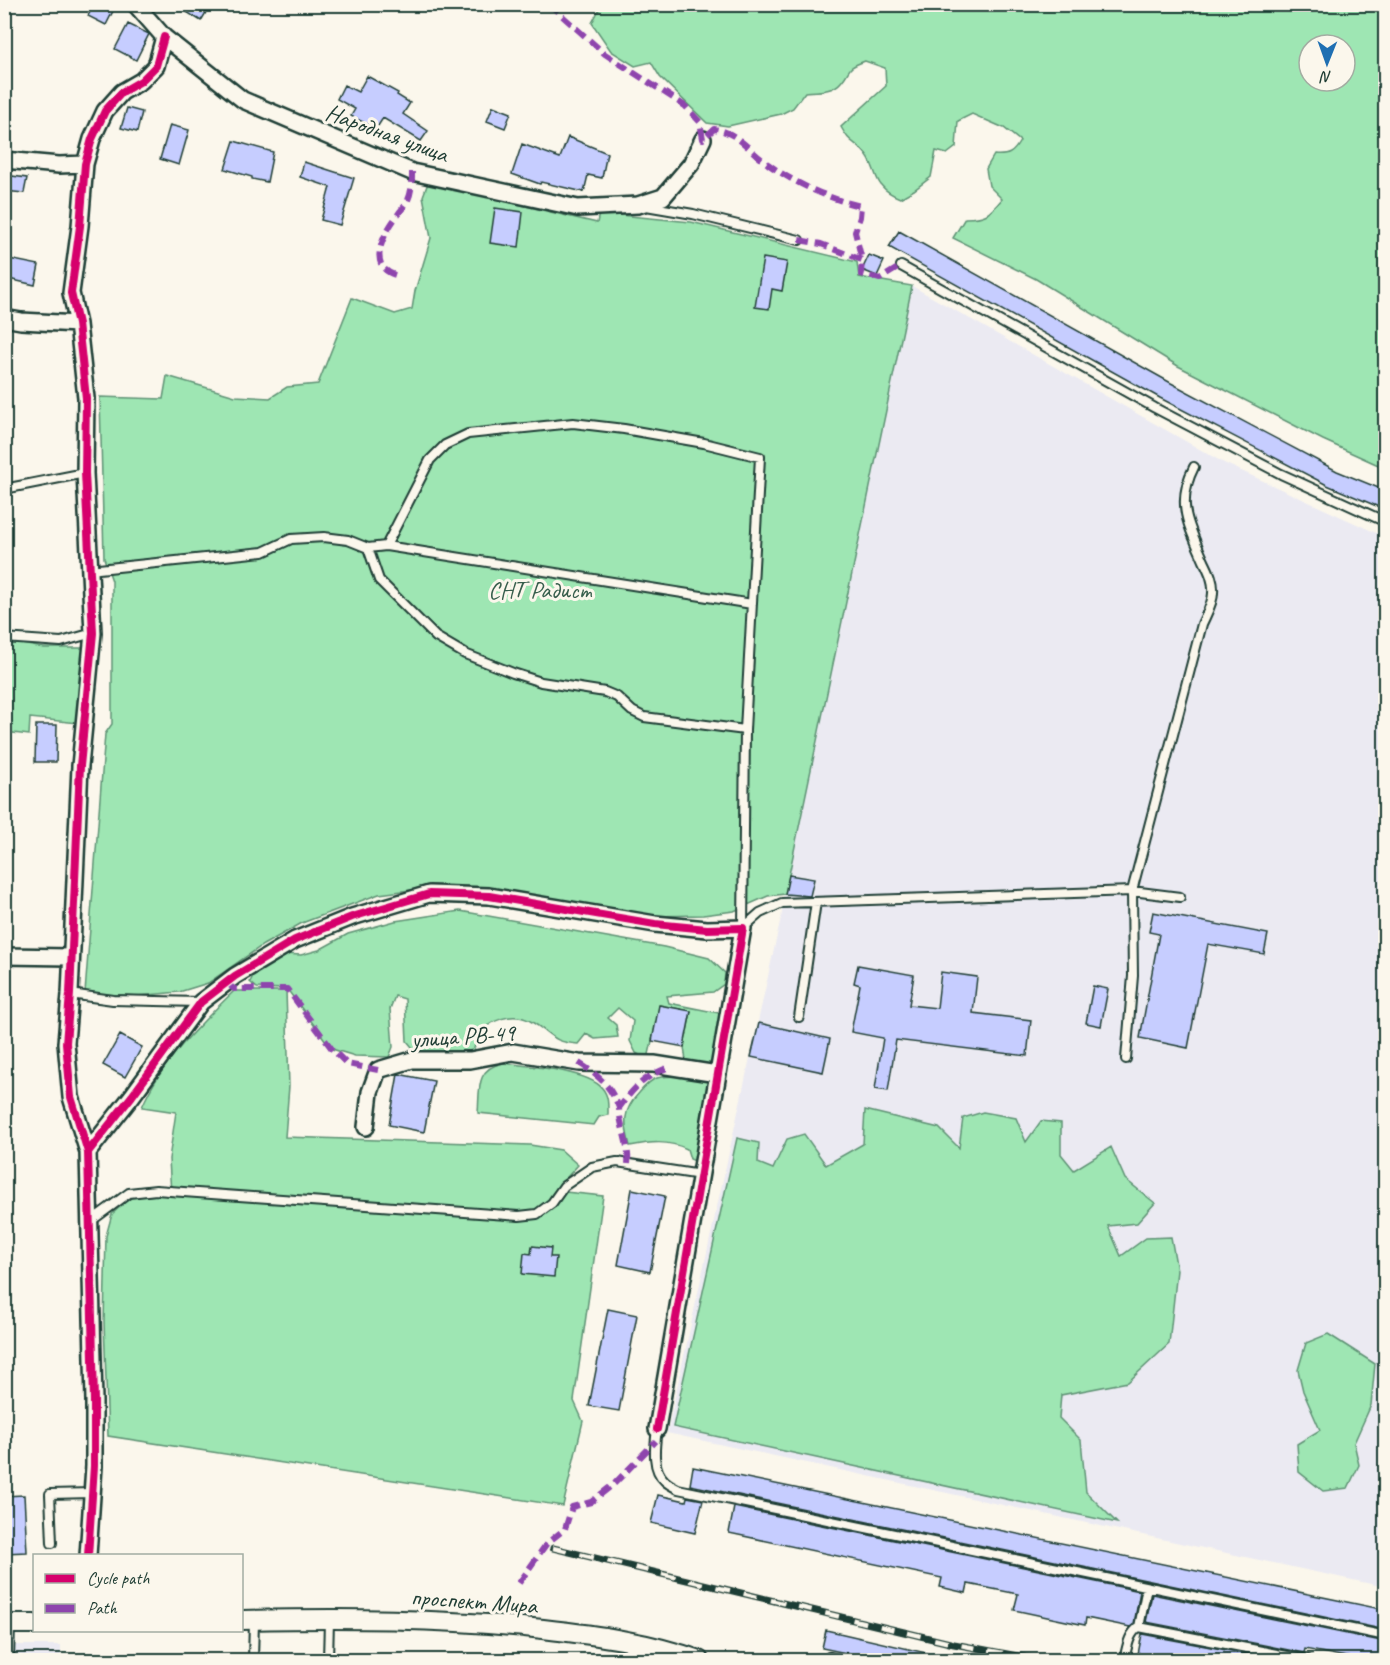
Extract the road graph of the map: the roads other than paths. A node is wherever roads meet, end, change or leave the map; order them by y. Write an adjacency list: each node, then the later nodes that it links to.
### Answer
1 (135, 4): 2 (street, Народная улица)
2 (164, 37): 5 (street); 6 (street, Народная улица)
3 (703, 139): 6 (street, Народная улица)
4 (4, 160): 5 (street)
5 (85, 164): 10 (street)
6 (638, 205): 7 (lane)
7 (799, 240)
8 (901, 266): 14 (lane)
9 (4, 318): 10 (street)
10 (78, 324): 12 (street)
11 (1194, 468): 22 (lane)
12 (85, 473): 13 (lane); 17 (street)
13 (4, 489)
14 (1386, 522)
15 (386, 546): 16 (lane); 18 (lane); 18 (lane)
16 (368, 548): 17 (lane); 21 (lane)
17 (89, 570): 19 (street)
18 (752, 604): 21 (lane)
19 (93, 633): 20 (lane); 27 (street)
20 (4, 638)
21 (745, 730): 25 (lane)
22 (1132, 891): 23 (lane); 24 (lane); 31 (lane)
23 (1180, 897)
24 (816, 902): 25 (lane); 30 (lane)
25 (743, 928): 29 (street); 32 (street)
26 (4, 956): 27 (street)
27 (70, 957): 28 (street)
28 (70, 994): 29 (lane); 34 (street)
29 (201, 1002): 34 (street)
30 (799, 1017)
31 (1126, 1059)
32 (717, 1074): 33 (street, улица РВ-49); 35 (street)
33 (366, 1127)
34 (87, 1152): 36 (street)
35 (701, 1175): 36 (lane); 37 (street)
36 (90, 1222): 38 (street)
37 (657, 1429): 41 (lane)
38 (92, 1493): 39 (lane); 40 (street)
39 (52, 1543)
40 (88, 1554)
41 (1147, 1587): 46 (lane); 47 (lane)
42 (248, 1620): 43 (street, проспект Мира); 50 (lane)
43 (329, 1620): 51 (lane); 52 (street, проспект Мира)
44 (7, 1624): 45 (street); 49 (lane)
45 (33, 1624)
46 (1139, 1627): 54 (lane); 55 (lane)
47 (1386, 1636)
48 (829, 1657): 53 (lane)
49 (9, 1660)
50 (253, 1660)
51 (328, 1660)
52 (699, 1660)
53 (844, 1660)
54 (1124, 1660)
55 (1308, 1660)

